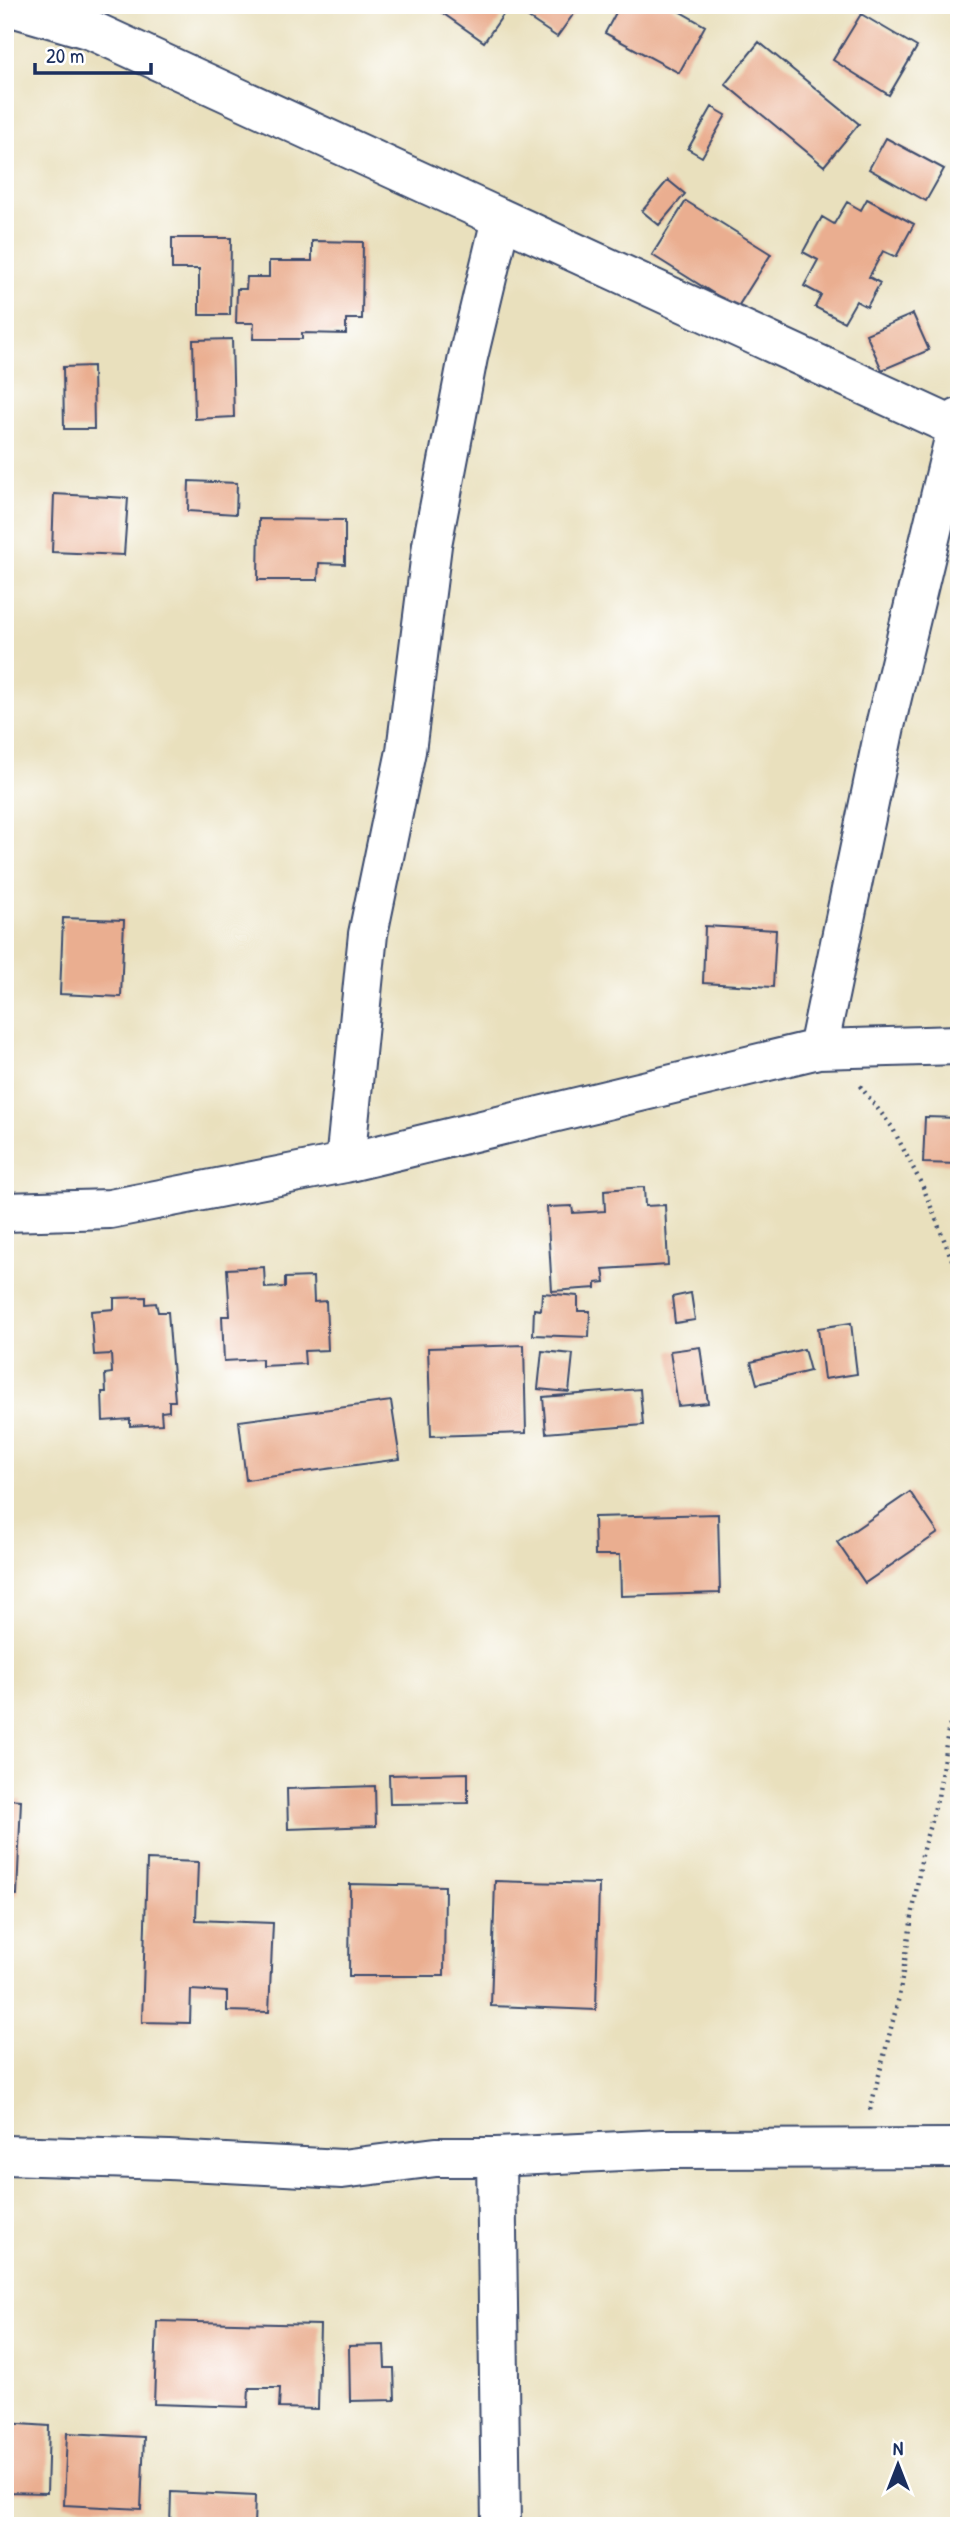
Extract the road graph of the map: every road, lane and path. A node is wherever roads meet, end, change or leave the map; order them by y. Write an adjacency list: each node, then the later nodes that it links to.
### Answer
1 (5, 5): 2 (street)
2 (500, 219): 3 (street); 6 (street)
3 (958, 423): 5 (street)
4 (959, 1045): 5 (street)
5 (818, 1049): 6 (street); 8 (path)
6 (345, 1163): 7 (street)
7 (5, 1212)
8 (959, 1277)
9 (959, 1697): 10 (path)
10 (863, 2148): 11 (street); 13 (street)
11 (959, 2148)
12 (5, 2155): 13 (street)
13 (496, 2157): 14 (street)
14 (501, 2526)

